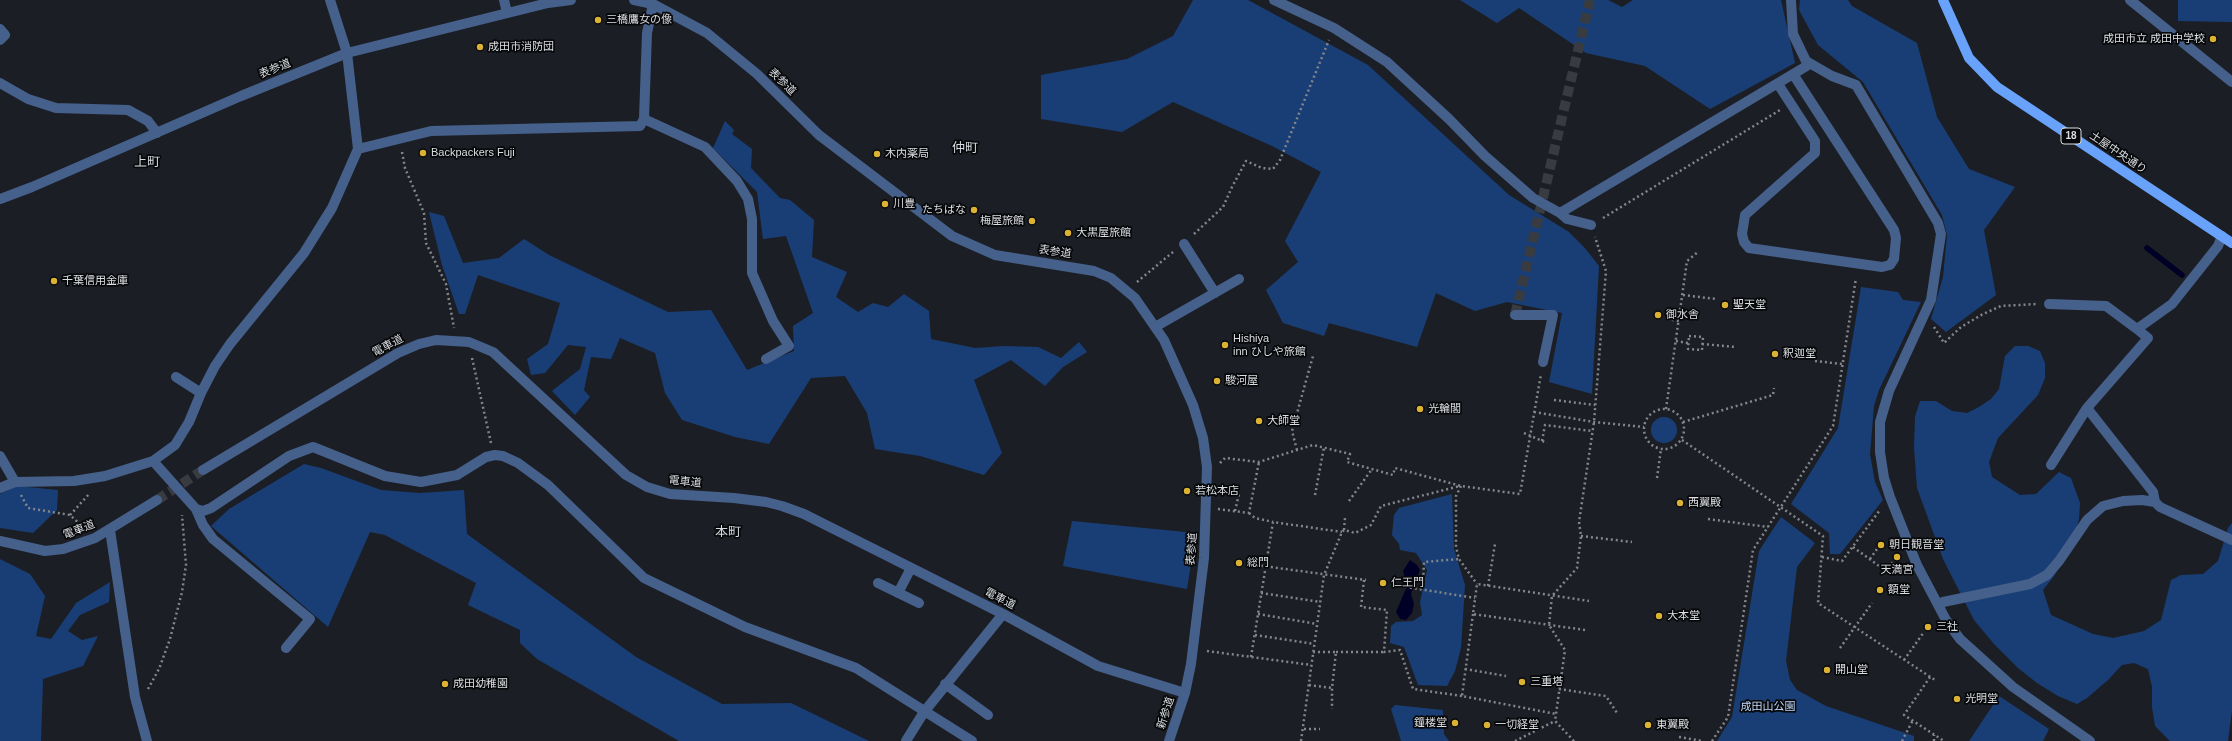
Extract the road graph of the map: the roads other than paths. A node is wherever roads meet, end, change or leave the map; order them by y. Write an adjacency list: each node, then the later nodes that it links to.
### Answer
1 (330, 0): 14 (street)
2 (504, 0): 11 (street)
3 (565, 0): 9 (street, 表参道)
4 (634, 0): 10 (street, 表参道)
5 (1274, 0): 24 (street)
6 (1791, 0): 15 (street)
7 (1943, 0): 26 (main road, 土屋中央通り / 18)
8 (2131, 1): 17 (street)
9 (548, 2): 11 (street, 表参道)
10 (653, 4): 20 (street); 33 (street, 表参道)
11 (507, 13): 14 (street, 表参道)
12 (0, 29): 13 (street)
13 (0, 40)
14 (347, 53): 21 (street, 表参道); 22 (street)
15 (1810, 64): 16 (street); 56 (street)
16 (1793, 74): 19 (street); 19 (street)
17 (2232, 82)
18 (0, 83): 21 (street)
19 (1778, 84): 24 (street)
20 (644, 119): 22 (street); 35 (street)
21 (157, 133): 23 (street, 表参道)
22 (358, 149): 38 (street)
23 (0, 199)
24 (1560, 213): 25 (street)
25 (1591, 225)
26 (2222, 236): 27 (main road, 土屋中央通り / 18); 34 (street)
27 (2232, 243)
28 (1184, 244): 30 (street)
29 (1239, 279): 30 (street)
30 (1215, 293): 33 (street)
31 (2049, 304): 34 (street)
32 (1515, 315): 36 (street)
33 (1155, 327): 60 (street, 表参道)
34 (2137, 329): 39 (street)
35 (766, 359)
36 (1543, 362)
37 (176, 377): 38 (street)
38 (201, 393): 41 (street)
39 (2087, 408): 42 (street); 47 (street)
40 (0, 456): 44 (street)
41 (153, 461): 44 (street); 48 (street)
42 (2051, 465)
43 (203, 470): 52 (street, 電車道)
44 (15, 482): 45 (street)
45 (0, 488)
46 (157, 500): 49 (street, 電車道)
47 (2158, 504): 50 (street); 56 (street)
48 (196, 509): 58 (street); 61 (street)
49 (110, 530): 51 (street, 電車道); 63 (street)
50 (2232, 540)
51 (0, 542)
52 (911, 568): 54 (street); 57 (street, 電車道)
53 (878, 583): 54 (street)
54 (898, 593): 55 (street)
55 (919, 603)
56 (1939, 606): 67 (street)
57 (1003, 614): 59 (street); 60 (street, 電車道)
58 (286, 648)
59 (946, 684): 61 (street); 62 (street)
60 (1185, 693): 66 (street, 新参道)
61 (924, 712): 64 (street); 65 (street)
62 (988, 715)
63 (147, 741)
64 (906, 741)
65 (972, 741)
66 (1169, 741)
67 (2090, 741)

